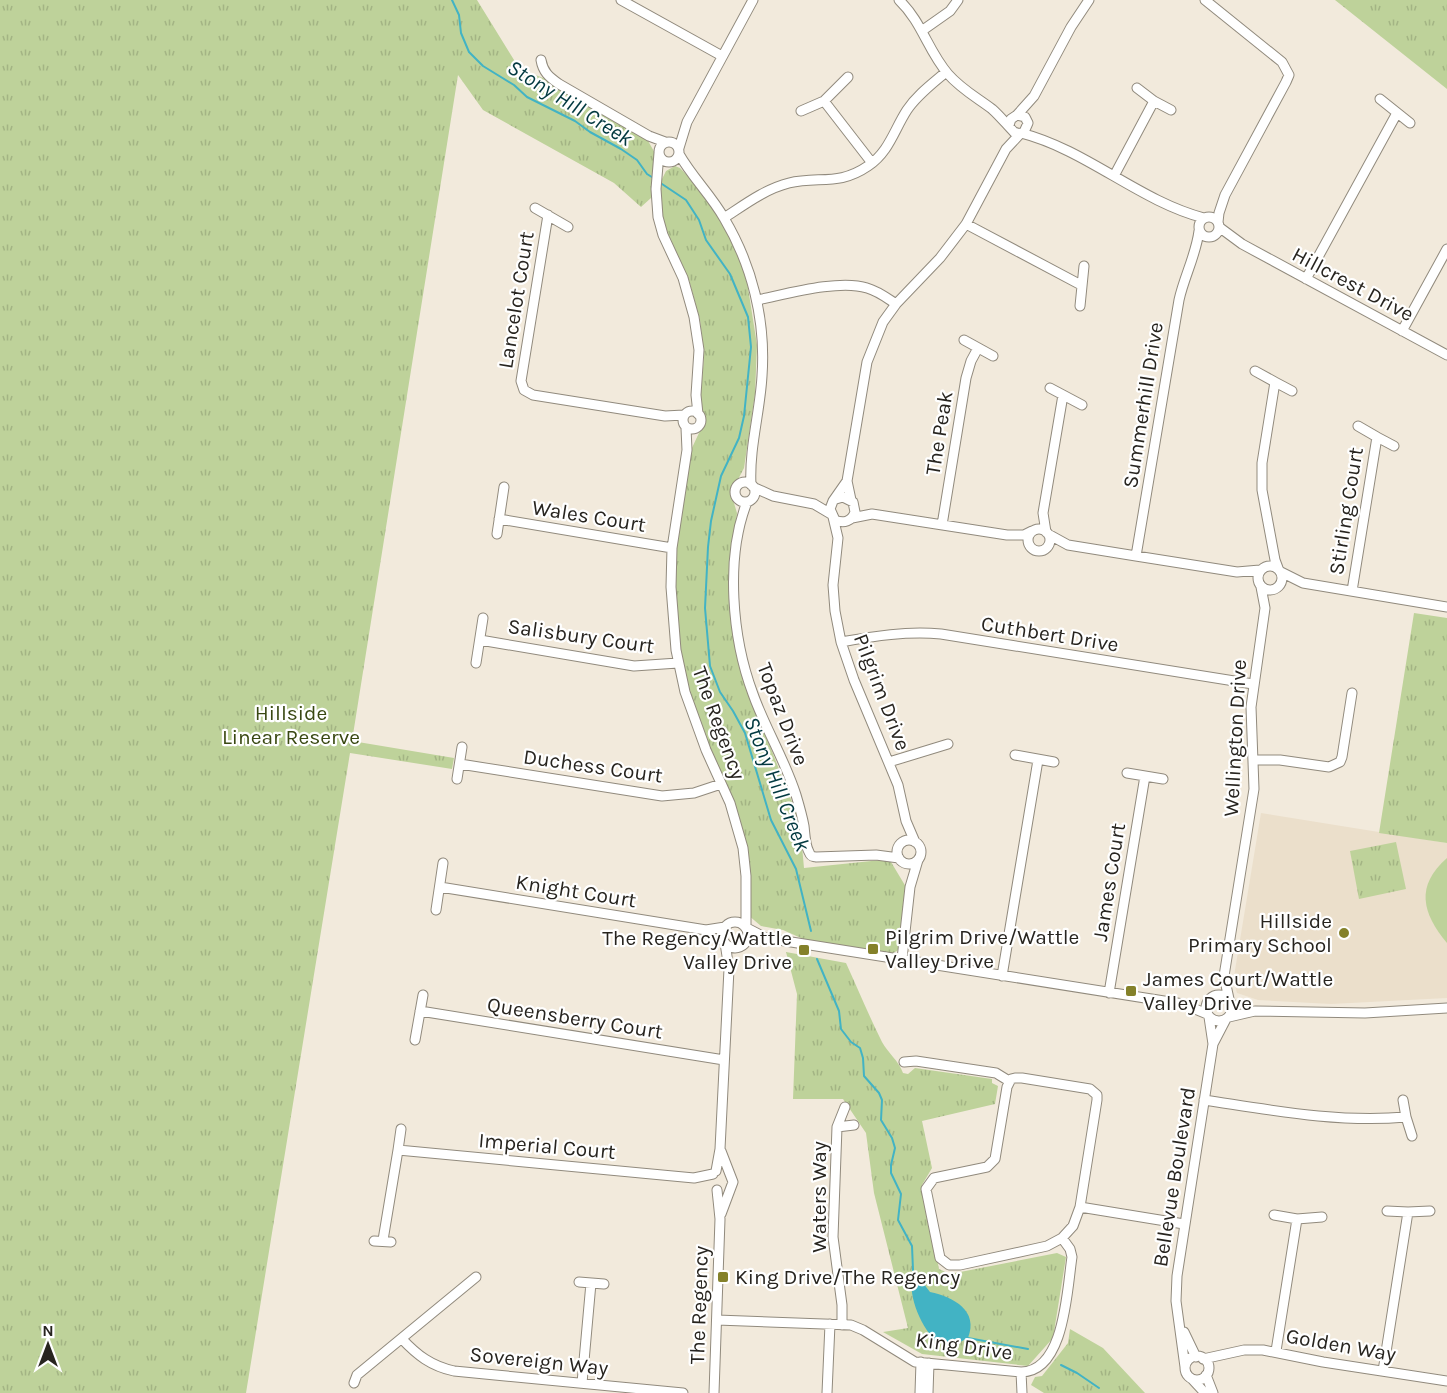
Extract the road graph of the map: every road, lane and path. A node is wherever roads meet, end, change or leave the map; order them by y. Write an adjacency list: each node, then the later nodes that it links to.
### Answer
1 (621, 0): 8 (street)
2 (753, 0): 8 (street)
3 (899, 0): 7 (street)
4 (958, 0): 7 (street)
5 (1089, 0): 13 (street)
6 (1204, 0): 38 (street)
7 (923, 30): 10 (street)
8 (722, 56): 22 (street)
9 (541, 60): 27 (street)
10 (946, 72): 17 (street); 34 (street)
11 (848, 77): 15 (street)
12 (1137, 88): 16 (street)
13 (1034, 96): 21 (street); 23 (street)
14 (1380, 99): 20 (street)
15 (824, 101): 19 (street); 34 (street)
16 (1155, 102): 18 (street); 37 (street)
17 (992, 109): 21 (street); 25 (street)
18 (1171, 110)
19 (801, 111)
20 (1397, 113): 24 (street); 53 (street)
21 (1016, 115): 23 (street); 25 (street)
22 (687, 122): 29 (street); 31 (street)
23 (1028, 123): 26 (street); 28 (street)
24 (1410, 123)
25 (1010, 126): 26 (street); 30 (street)
26 (1021, 133): 28 (street); 30 (street)
27 (649, 136): 29 (street); 32 (street)
28 (1047, 140): 37 (street)
29 (666, 142): 31 (street); 32 (street)
30 (1006, 149): 44 (street)
31 (679, 151): 33 (street); 35 (street)
32 (659, 152): 33 (street); 36 (street)
33 (670, 162): 35 (street); 36 (street)
34 (872, 163): 43 (street)
35 (692, 174): 43 (street)
36 (658, 176): 67 (street)
37 (1114, 176): 40 (street)
38 (1225, 195): 42 (street); 45 (street)
39 (535, 208): 41 (street, Lancelot Court)
40 (1176, 209): 42 (street); 47 (street)
41 (548, 215): 46 (street, Lancelot Court); 71 (street, Lancelot Court)
42 (1206, 217): 45 (street); 47 (street)
43 (724, 218): 55 (street)
44 (966, 224): 54 (street); 56 (street)
45 (1218, 224): 48 (street); 49 (street, Hillcrest Drive)
46 (568, 227)
47 (1199, 229): 48 (street); 51 (street, Summerhill Drive)
48 (1212, 237): 49 (street, Hillcrest Drive); 51 (street, Summerhill Drive)
49 (1242, 244): 53 (street, Hillcrest Drive)
50 (1447, 249): 58 (street)
51 (1191, 261): 105 (street, Summerhill Drive)
52 (1084, 266): 54 (street)
53 (1306, 279): 58 (street, Hillcrest Drive)
54 (1081, 285): 57 (street)
55 (757, 300): 56 (street); 77 (street)
56 (896, 304): 78 (street)
57 (1080, 306)
58 (1402, 331): 61 (street, Hillcrest Drive)
59 (964, 340): 60 (street)
60 (978, 348): 62 (street); 94 (street, The Peak)
61 (1447, 355)
62 (993, 356)
63 (1255, 371): 64 (street)
64 (1275, 382): 66 (street); 104 (street)
65 (1050, 388): 68 (street)
66 (1292, 391)
67 (696, 395): 70 (street); 71 (street)
68 (1063, 395): 69 (street); 88 (street)
69 (1082, 405)
70 (699, 414): 71 (street); 73 (street)
71 (685, 420): 73 (street); 76 (street, The Regency)
72 (1358, 426): 74 (street, Stirling Court)
73 (697, 428): 76 (street, The Regency)
74 (1377, 437): 75 (street, Stirling Court); 112 (street, Stirling Court)
75 (1394, 446)
76 (687, 450): 102 (street, The Regency)
77 (749, 463): 79 (street); 80 (street)
78 (847, 482): 84 (street); 86 (street)
79 (738, 484): 80 (street); 83 (street)
80 (752, 486): 82 (street); 85 (street)
81 (504, 488): 92 (street, Wales Court)
82 (773, 496): 85 (street); 87 (street)
83 (737, 499): 85 (street); 91 (street, Topaz Drive)
84 (834, 500): 86 (street); 87 (street); 90 (street)
85 (748, 501): 91 (street, Topaz Drive)
86 (852, 501): 89 (street); 93 (street)
87 (814, 504): 90 (street)
88 (1043, 513): 95 (street); 96 (street)
89 (872, 514): 93 (street); 94 (street)
90 (832, 515): 93 (street); 99 (street, Pilgrim Drive)
91 (741, 517): 137 (street, Topaz Drive)
92 (499, 519): 97 (street, Wales Court); 102 (street, Wales Court)
93 (851, 519): 99 (street, Pilgrim Drive)
94 (942, 525): 98 (street)
95 (1034, 531): 96 (street); 98 (street); 100 (street)
96 (1047, 533): 101 (street); 103 (street)
97 (497, 534)
98 (1007, 535): 100 (street)
99 (838, 538): 117 (street, Pilgrim Drive)
100 (1030, 545): 103 (street)
101 (1068, 545): 103 (street); 105 (street)
102 (672, 548): 119 (street, The Regency)
103 (1046, 548)
104 (1273, 548): 106 (street); 107 (street)
105 (1136, 556): 108 (street)
106 (1261, 569): 107 (street); 108 (street); 110 (street)
107 (1280, 570): 109 (street); 111 (street)
108 (1237, 572): 110 (street)
109 (1303, 583): 111 (street); 112 (street)
110 (1260, 585): 111 (street); 114 (street, Wellington Drive)
111 (1276, 588): 114 (street, Wellington Drive)
112 (1352, 591): 113 (street)
113 (1447, 607)
114 (1265, 608): 120 (street, Wellington Drive)
115 (483, 618): 116 (street, Salisbury Court)
116 (480, 640): 118 (street, Salisbury Court); 119 (street, Salisbury Court)
117 (842, 642): 120 (street, Cuthbert Drive); 127 (street, Pilgrim Drive)
118 (476, 663)
119 (678, 663): 134 (street, The Regency)
120 (1253, 684): 126 (street, Wellington Drive)
121 (1352, 693): 126 (street)
122 (948, 744): 127 (street)
123 (462, 747): 129 (street)
124 (1015, 755): 125 (street)
125 (1038, 760): 128 (street); 152 (street)
126 (1253, 760): 153 (street, Wellington Drive)
127 (889, 762): 135 (street, Pilgrim Drive)
128 (1054, 762)
129 (460, 764): 132 (street); 134 (street, Duchess Court)
130 (1127, 773): 131 (street)
131 (1145, 776): 133 (street); 154 (street, James Court)
132 (457, 779)
133 (1163, 779)
134 (721, 784): 142 (street, The Regency)
135 (906, 821): 136 (street, Pilgrim Drive); 137 (street, Pilgrim Drive)
136 (915, 842): 137 (street); 138 (street, Pilgrim Drive)
137 (901, 853): 138 (street); 140 (street, Pilgrim Drive)
138 (918, 860): 140 (street, Pilgrim Drive)
139 (443, 863): 141 (street)
140 (910, 886): 150 (street, Pilgrim Drive)
141 (440, 887): 143 (street); 146 (street, Knight Court)
142 (745, 898): 144 (street); 145 (street, The Regency)
143 (436, 910)
144 (727, 926): 145 (street); 146 (street, Knight Court); 148 (street)
145 (746, 928): 147 (street); 149 (street)
146 (706, 930): 148 (street, Knight Court)
147 (766, 938): 149 (street); 150 (street)
148 (724, 942): 149 (street); 151 (street)
149 (743, 945): 151 (street)
150 (902, 959): 152 (street)
151 (729, 969): 166 (street)
152 (1002, 976): 154 (street)
153 (1224, 976): 156 (street, Wellington Drive); 157 (street, Wellington Drive)
154 (1109, 993): 158 (street)
155 (423, 995): 160 (street)
156 (1211, 997): 157 (street); 158 (street); 162 (street)
157 (1230, 1000): 161 (street); 163 (street)
158 (1183, 1004): 162 (street)
159 (1447, 1008): 161 (street)
160 (420, 1011): 164 (street); 166 (street, Queensberry Court)
161 (1255, 1011): 163 (street)
162 (1208, 1015): 163 (street); 165 (street, Bellevue Boulevard)
163 (1227, 1018): 165 (street, Bellevue Boulevard)
164 (415, 1040)
165 (1213, 1044): 169 (street, Bellevue Boulevard)
166 (724, 1060): 177 (street)
167 (904, 1062): 168 (street)
168 (1009, 1081): 184 (street); 193 (street)
169 (1204, 1100): 172 (street); 192 (street, Bellevue Boulevard)
170 (1403, 1100): 172 (street)
171 (845, 1107): 174 (street, Waters Way)
172 (1406, 1117): 176 (street)
173 (854, 1125): 174 (street)
174 (837, 1127): 202 (street, Waters Way)
175 (401, 1129): 178 (street)
176 (1412, 1136)
177 (720, 1149): 179 (street); 180 (street)
178 (398, 1150): 181 (street, Imperial Court); 194 (street)
179 (714, 1173): 180 (street); 181 (street, Imperial Court); 183 (street)
180 (730, 1173): 182 (street)
181 (694, 1178): 183 (street, Imperial Court)
182 (730, 1187): 183 (street); 190 (street, The Regency)
183 (715, 1188): 190 (street, The Regency)
184 (1080, 1207): 192 (street); 193 (street)
185 (1387, 1211): 187 (street)
186 (1430, 1211): 187 (street)
187 (1407, 1212): 210 (street)
188 (1274, 1215): 191 (street)
189 (1322, 1217): 191 (street)
190 (720, 1219): 200 (street, The Regency)
191 (1297, 1219): 204 (street)
192 (1184, 1224): 199 (street, Bellevue Boulevard)
193 (1062, 1238): 211 (street, King Drive)
194 (383, 1241)
195 (476, 1277): 203 (street)
196 (579, 1282): 197 (street)
197 (591, 1283): 198 (street); 215 (street)
198 (604, 1284)
199 (1178, 1316): 206 (street, Bellevue Boulevard); 209 (street, Bellevue Boulevard)
200 (717, 1320): 201 (street, King Drive); 217 (street, The Regency)
201 (830, 1324): 202 (street, King Drive); 218 (street)
202 (842, 1325): 207 (street, King Drive)
203 (402, 1339): 208 (street); 215 (street, Sovereign Way)
204 (1276, 1351): 205 (street, Golden Way); 210 (street, Golden Way)
205 (1228, 1354): 206 (street, Golden Way); 212 (street, Golden Way)
206 (1200, 1358): 209 (street); 212 (street)
207 (925, 1363): 211 (street, King Drive); 219 (street); 220 (street)
208 (350, 1367)
209 (1185, 1367): 213 (street)
210 (1383, 1371): 214 (street, Golden Way)
211 (1021, 1372): 221 (street)
212 (1207, 1372): 213 (street); 223 (street)
213 (1192, 1379): 222 (street)
214 (1447, 1381)
215 (582, 1383): 216 (street, Sovereign Way)
216 (683, 1393)
217 (714, 1393)
218 (827, 1393)
219 (920, 1393)
220 (928, 1393)
221 (1022, 1393)
222 (1205, 1393)
223 (1213, 1393)

